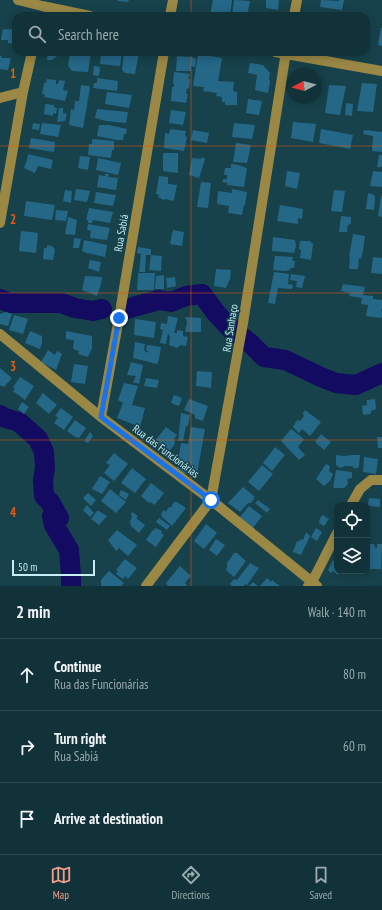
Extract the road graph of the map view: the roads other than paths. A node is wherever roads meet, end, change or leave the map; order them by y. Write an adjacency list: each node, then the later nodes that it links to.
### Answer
1 (18, 0): 4 (street)
2 (173, 0): 6 (street)
3 (297, 0): 7 (street)
4 (42, 7): 5 (street)
5 (69, 12)
6 (171, 12)
7 (295, 12)
8 (31, 56): 13 (street)
9 (163, 56): 17 (street, Rua Sabiá)
10 (286, 56): 19 (street, Rua Sanhaço)
11 (302, 56): 12 (street)
12 (382, 71)
13 (23, 92): 14 (street); 15 (street)
14 (0, 98)
15 (0, 223)
16 (0, 334): 17 (street, Rua das Funcionárias)
17 (101, 417): 19 (street, Rua das Funcionárias)
18 (382, 480): 20 (street)
19 (211, 500): 22 (street, Rua das Funcionárias); 23 (street, Rua Sanhaço)
20 (353, 502)
21 (335, 538): 22 (street)
22 (312, 585)
23 (146, 586)

